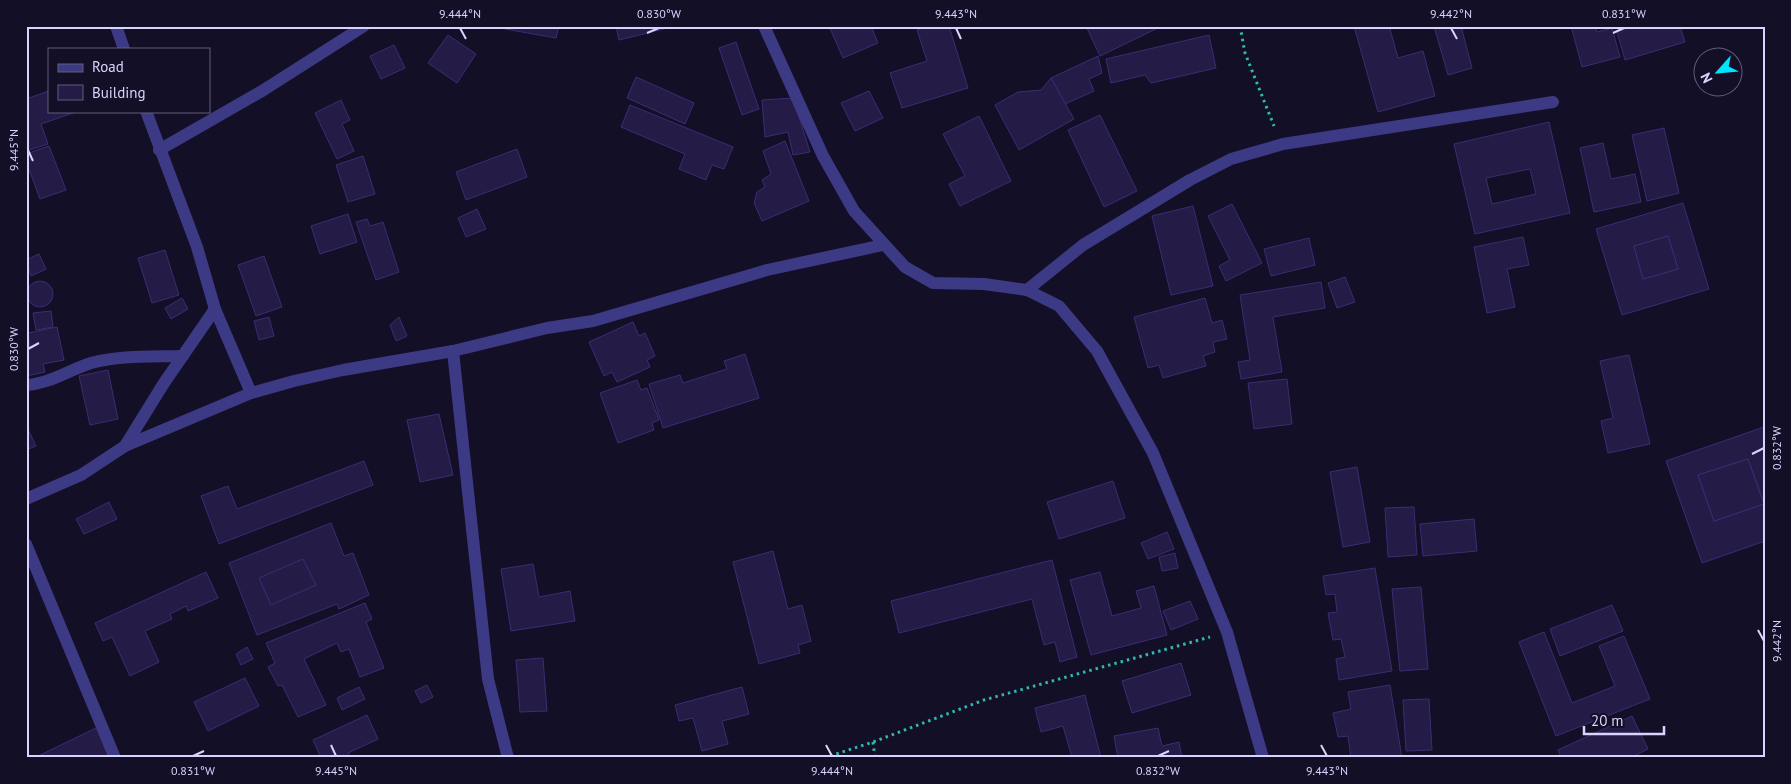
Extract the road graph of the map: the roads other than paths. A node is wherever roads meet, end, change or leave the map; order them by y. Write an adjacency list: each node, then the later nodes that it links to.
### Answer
1 (116, 26): 4 (street)
2 (364, 26): 7 (street)
3 (764, 26): 8 (street)
4 (124, 48)
5 (1553, 102): 9 (street)
6 (146, 112): 7 (street)
7 (159, 150): 10 (street)
8 (883, 246): 9 (street); 11 (street)
9 (1027, 290): 20 (street)
10 (215, 309): 12 (street); 14 (street)
11 (453, 351): 14 (street); 19 (street)
12 (183, 356): 13 (street); 15 (street)
13 (26, 385)
14 (251, 393): 15 (street)
15 (125, 446): 16 (street)
16 (26, 499)
17 (26, 544): 18 (street)
18 (115, 758)
19 (508, 758)
20 (1263, 758)

